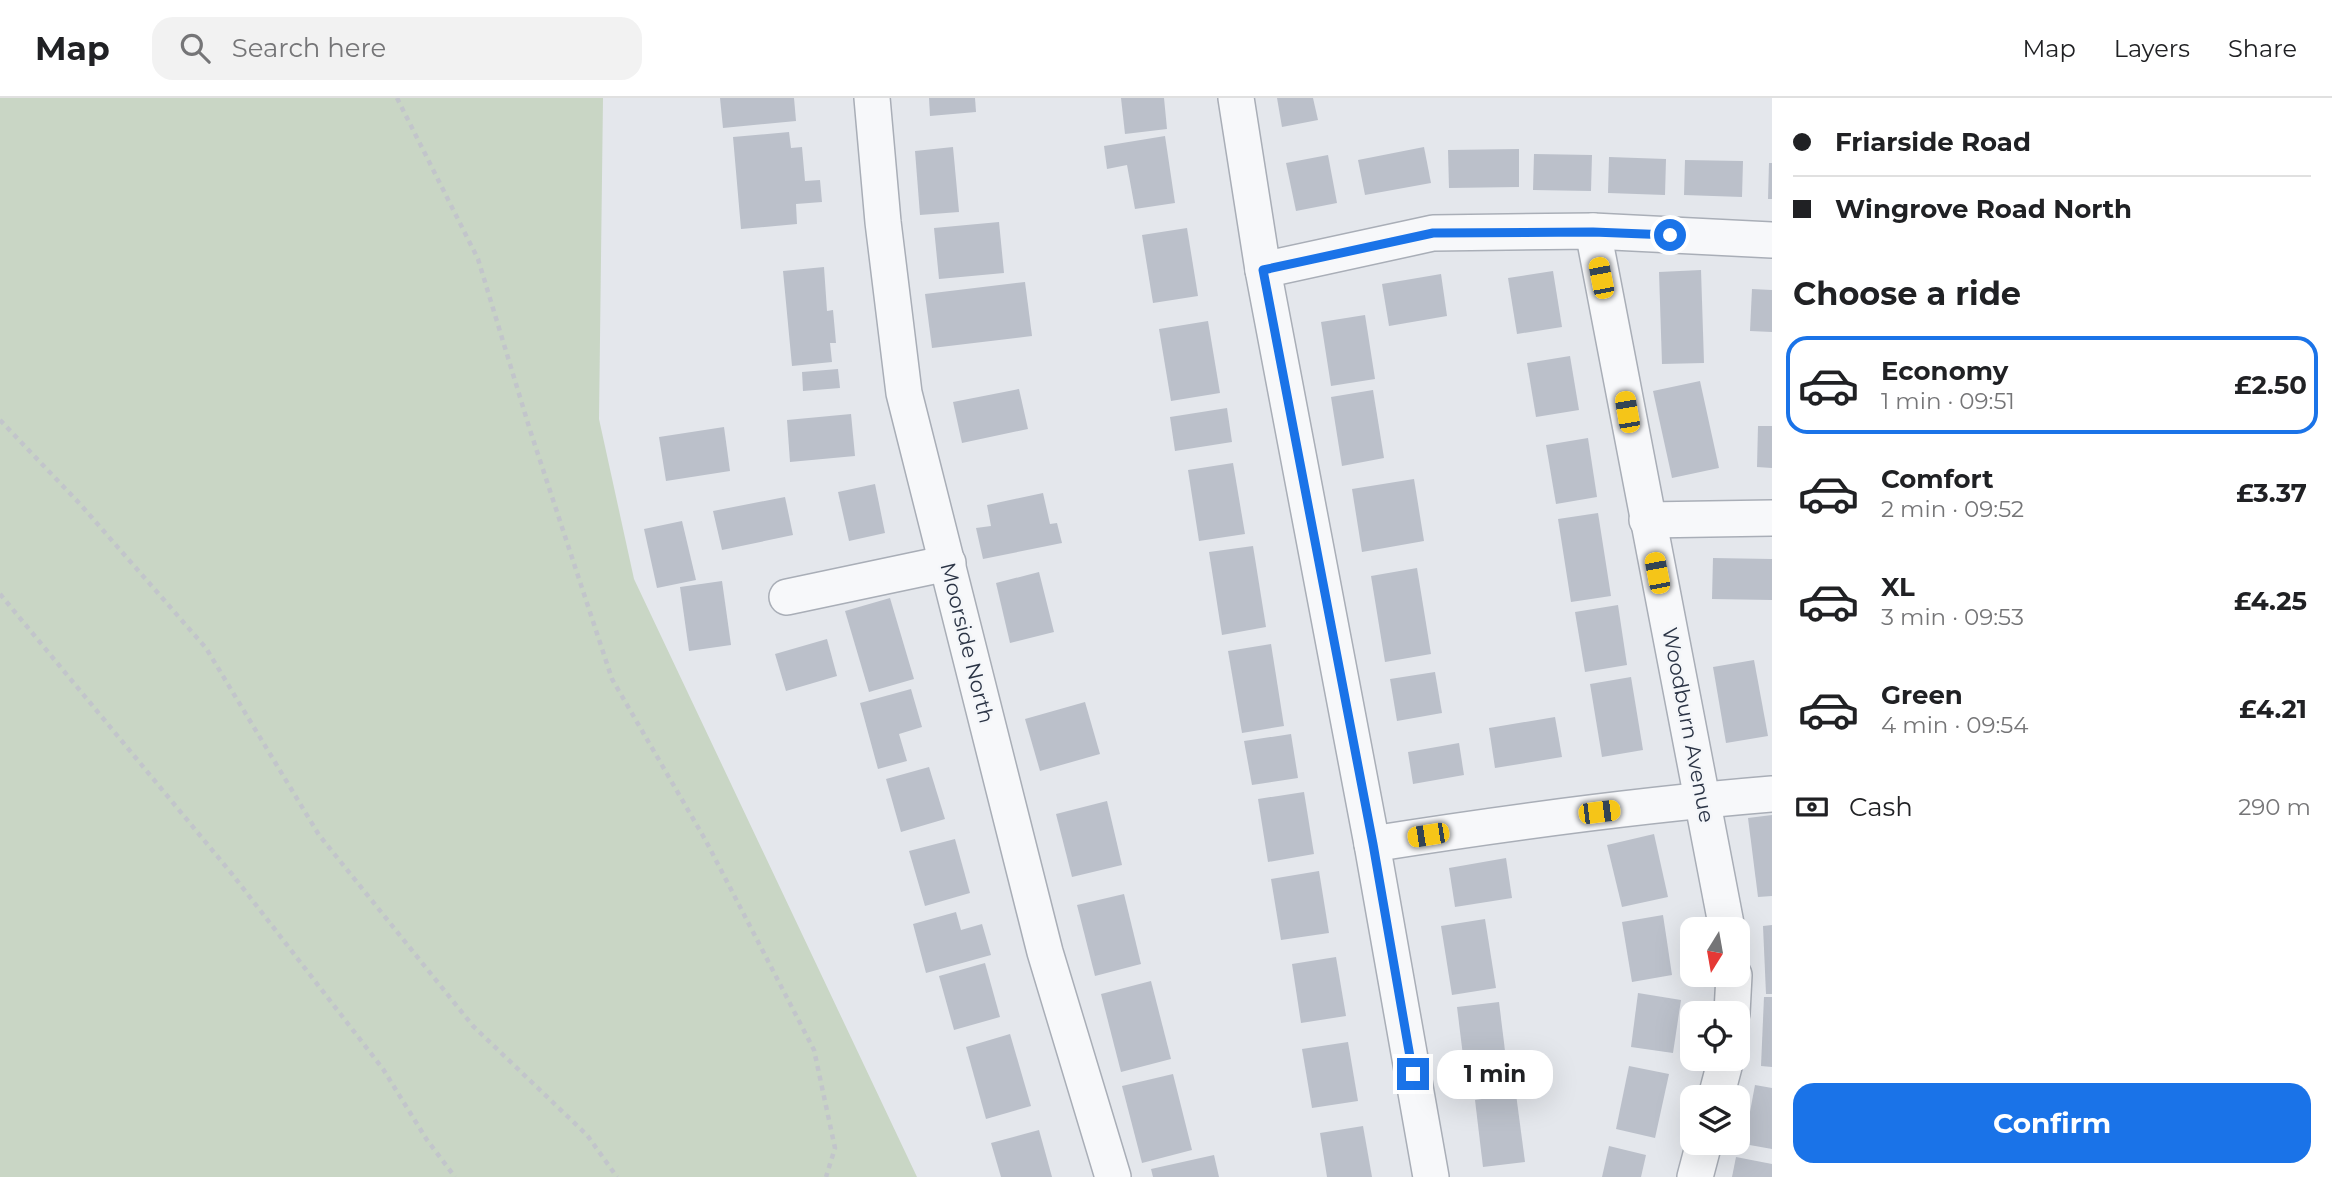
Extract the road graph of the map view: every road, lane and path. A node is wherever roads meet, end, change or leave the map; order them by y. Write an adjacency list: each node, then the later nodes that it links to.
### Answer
1 (397, 98): 20 (path)
2 (872, 98): 10 (street, Moorside North)
3 (1236, 98): 6 (street)
4 (1593, 232): 5 (street); 6 (street); 9 (street, Woodburn Avenue)
5 (1772, 240)
6 (1263, 270): 15 (street)
7 (0, 419): 19 (path)
8 (1772, 518): 9 (street)
9 (1647, 520): 14 (street, Woodburn Avenue)
10 (947, 563): 12 (street); 21 (street, Moorside North)
11 (0, 594): 18 (path)
12 (787, 597)
13 (1772, 794): 14 (street)
14 (1703, 800): 15 (street); 16 (street, Woodburn Avenue)
15 (1373, 844): 22 (street)
16 (1725, 917)
17 (1701, 1155): 23 (street)
18 (455, 1177)
19 (617, 1177)
20 (827, 1177)
21 (1113, 1177)
22 (1431, 1177)
23 (1695, 1177)

